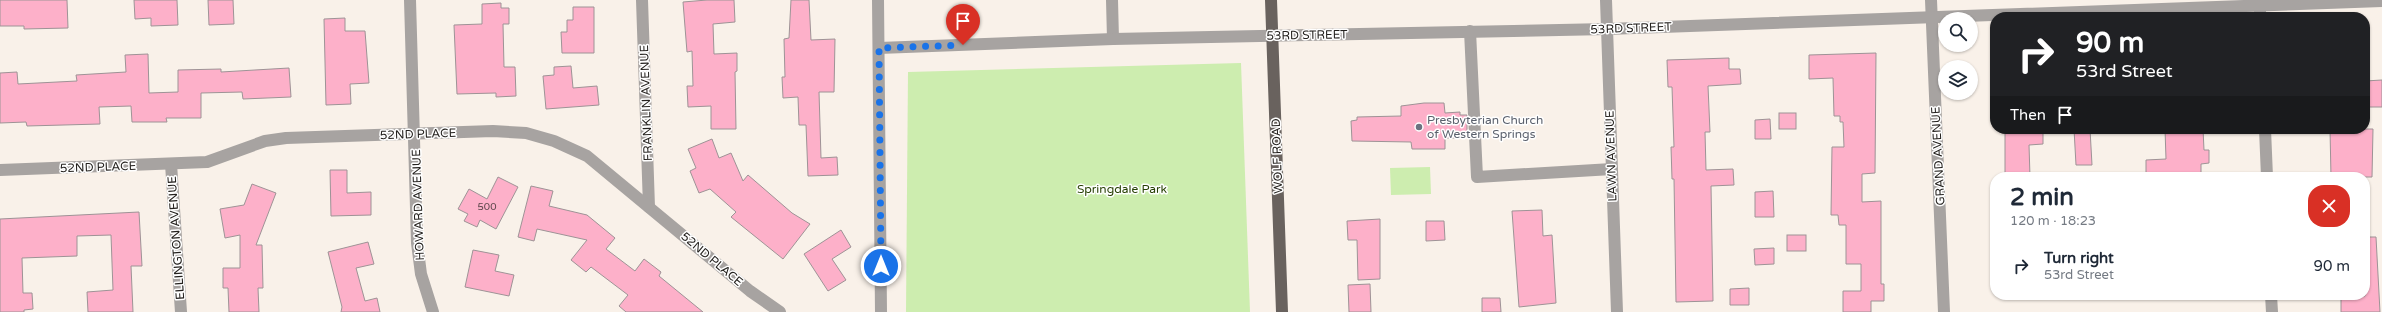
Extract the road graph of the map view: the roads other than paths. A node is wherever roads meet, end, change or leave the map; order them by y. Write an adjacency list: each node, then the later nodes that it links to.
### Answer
1 (410, 0): 18 (street, HOWARD AVENUE)
2 (642, 0): 24 (street, FRANKLIN AVENUE)
3 (878, 0): 17 (street)
4 (1112, 0): 16 (street)
5 (1271, 0): 15 (main road, WOLF ROAD)
6 (1606, 0): 13 (street, LAWN AVENUE)
7 (1931, 0): 12 (street, GRAND AVENUE)
8 (2382, 0): 9 (street, 53RD STREET)
9 (2260, 2): 10 (street, 53RD STREET)
10 (2026, 12)
11 (1990, 14): 12 (street, 53RD STREET)
12 (1932, 16): 13 (street, 53RD STREET); 32 (street, GRAND AVENUE)
13 (1607, 29): 14 (street, 53RD STREET); 21 (street, LAWN AVENUE)
14 (1470, 32): 15 (street, 53RD STREET); 21 (street)
15 (1272, 35): 16 (street, 53RD STREET); 30 (main road, WOLF ROAD)
16 (1113, 39): 17 (street, 53RD STREET)
17 (879, 48): 29 (street)
18 (416, 134): 20 (street, 52ND PLACE); 24 (street, 52ND PLACE); 27 (street, HOWARD AVENUE)
19 (2265, 134): 23 (street)
20 (171, 164): 22 (street, 52ND PLACE); 26 (street, ELLINGTON AVENUE)
21 (1612, 169): 31 (street, LAWN AVENUE)
22 (0, 170)
23 (2267, 172)
24 (650, 206): 28 (street, 52ND PLACE)
25 (2271, 300): 33 (street)
26 (181, 312)
27 (433, 312)
28 (780, 312)
29 (881, 312)
30 (1282, 312)
31 (1617, 312)
32 (1944, 312)
33 (2272, 312)

